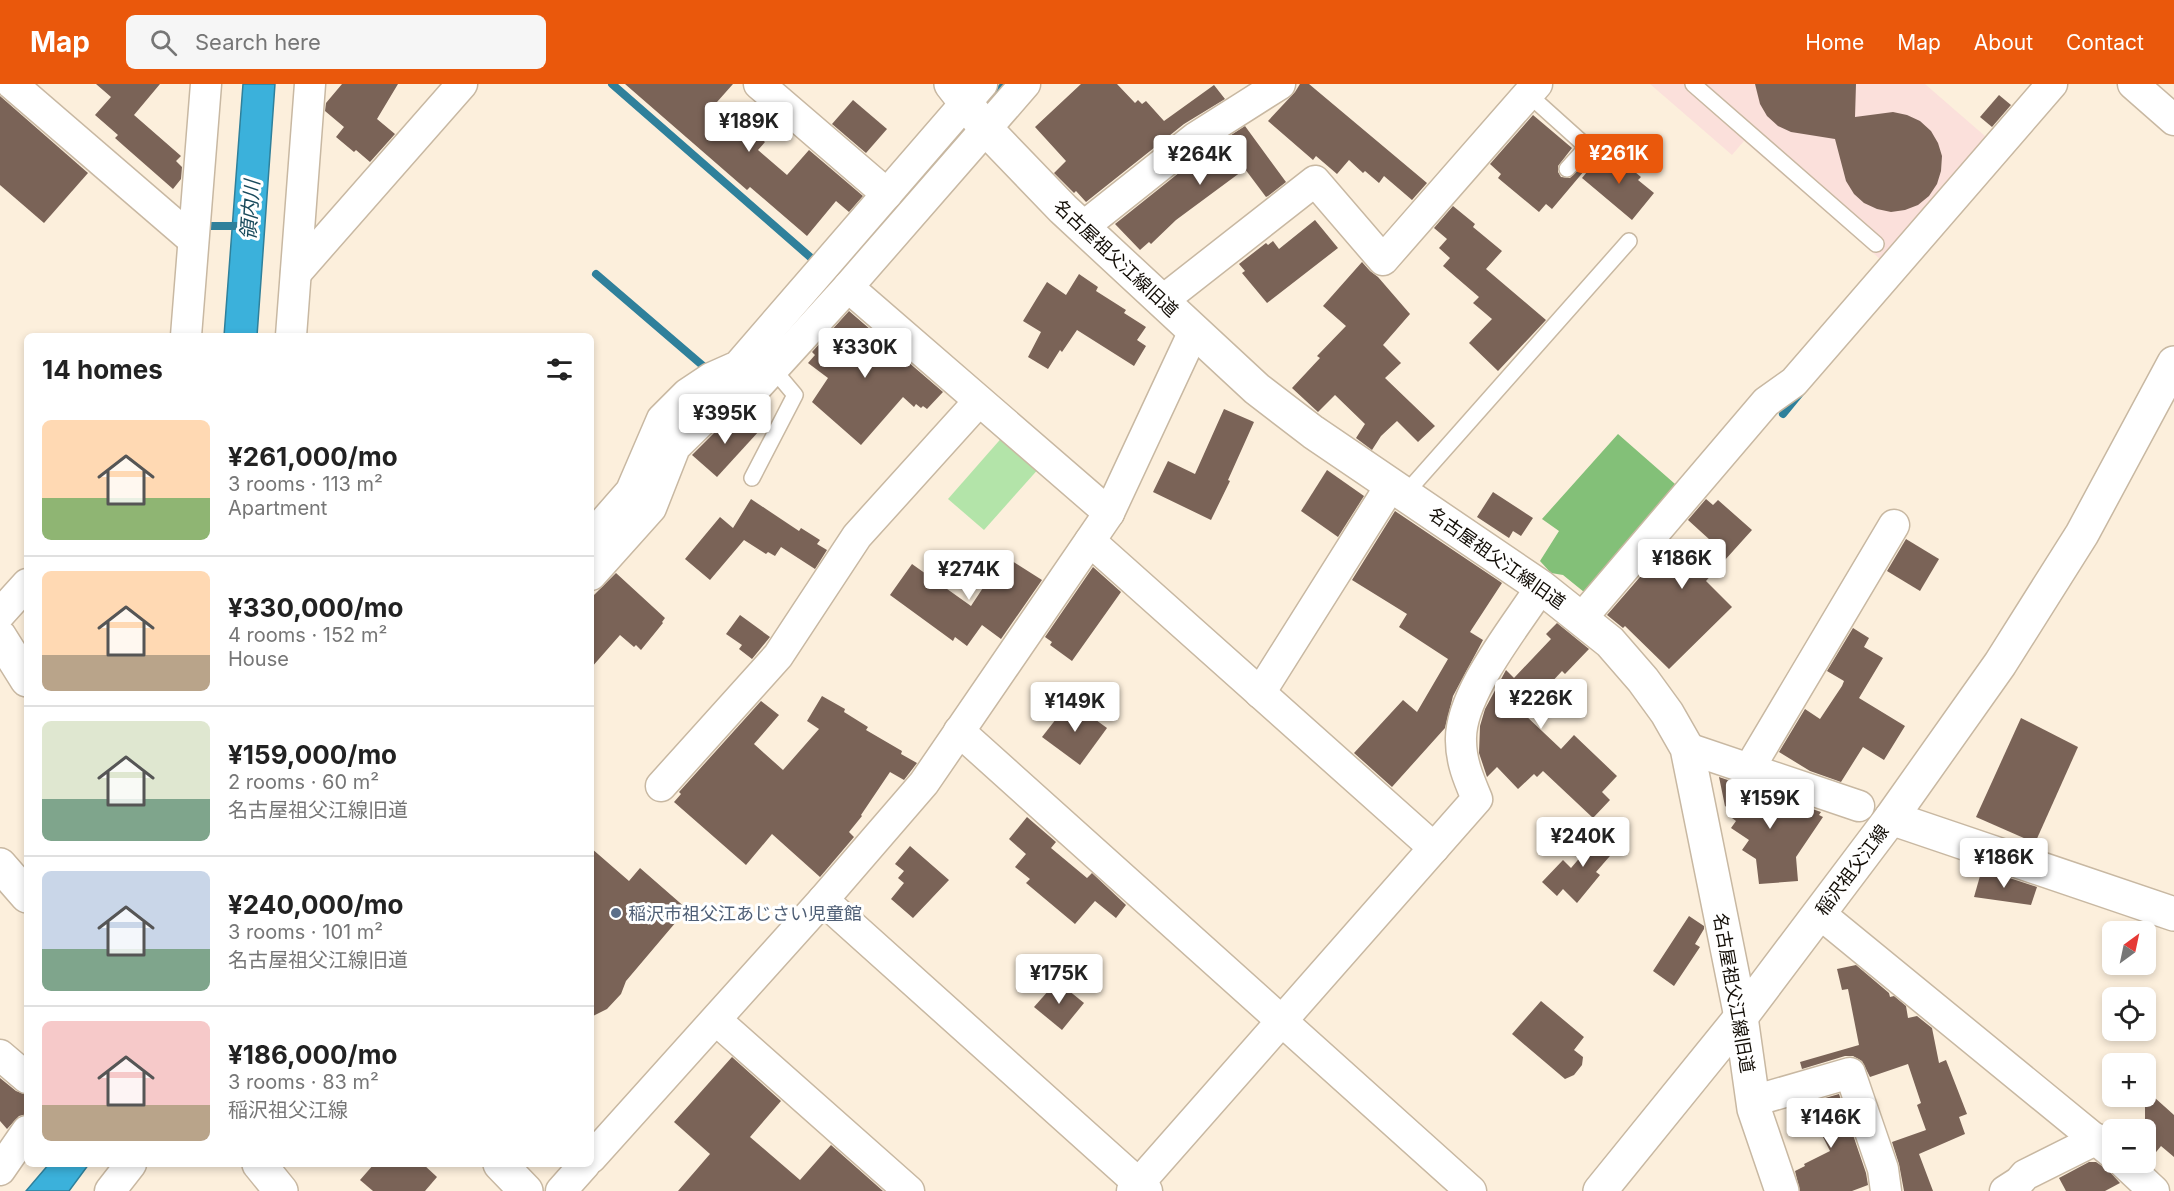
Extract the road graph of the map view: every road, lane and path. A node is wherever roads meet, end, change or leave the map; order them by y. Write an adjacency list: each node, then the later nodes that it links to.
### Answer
1 (12, 84): 18 (street)
2 (206, 84): 18 (street)
3 (310, 84): 21 (street)
4 (462, 84): 21 (street)
5 (759, 84): 16 (street)
6 (1025, 84): 14 (street)
7 (1280, 84): 17 (street)
8 (1693, 84): 20 (lane)
9 (2052, 84): 40 (street)
10 (2133, 84): 13 (street)
11 (1533, 89): 15 (lane); 23 (street)
12 (966, 90): 14 (street, 名古屋祖父江線旧道); 16 (street)
13 (2174, 120)
14 (986, 129): 17 (street, 名古屋祖父江線旧道); 22 (street)
15 (1567, 169)
16 (887, 194): 34 (street)
17 (1083, 227): 23 (street, 名古屋祖父江線旧道)
18 (194, 240): 25 (street)
19 (1629, 241): 31 (lane)
20 (1876, 244)
21 (296, 273): 26 (street)
22 (848, 287): 28 (street); 29 (street)
23 (1162, 301): 24 (street, 名古屋祖父江線旧道)
24 (1194, 331): 31 (street, 名古屋祖父江線旧道); 32 (street)
25 (186, 333)
26 (291, 333)
27 (2174, 363): 49 (street)
28 (774, 369): 30 (lane); 36 (street)
29 (979, 401): 32 (street); 47 (street)
30 (752, 478)
31 (1398, 490): 38 (street, 名古屋祖父江線旧道); 43 (street)
32 (1109, 513): 35 (street)
33 (1894, 525): 46 (street)
34 (594, 534)
35 (1090, 541): 43 (street); 44 (street)
36 (594, 572)
37 (24, 587): 39 (street)
38 (1542, 587): 40 (street, 名古屋祖父江線旧道); 50 (street)
39 (0, 614)
40 (1581, 619): 45 (street, 名古屋祖父江線旧道)
41 (0, 637): 42 (street)
42 (24, 675)
43 (1260, 693): 50 (street)
44 (959, 731): 53 (street); 58 (street)
45 (1688, 748): 46 (street); 56 (street, 名古屋祖父江線旧道)
46 (1749, 769): 48 (street)
47 (661, 786)
48 (1859, 806)
49 (1891, 818): 54 (street, 稲沢祖父江線); 55 (street, 稲沢祖父江線)
50 (1434, 848): 58 (street)
51 (0, 865): 52 (street)
52 (24, 893)
53 (823, 900): 57 (street); 72 (street)
54 (1819, 914): 56 (street, 稲沢祖父江線); 63 (street)
55 (2174, 914)
56 (1741, 1017): 61 (street, 名古屋祖父江線旧道); 79 (street, 稲沢祖父江線)
57 (716, 1020): 65 (street); 77 (street)
58 (1281, 1021): 72 (street); 78 (street)
59 (0, 1055): 60 (street)
60 (24, 1075)
61 (1753, 1101): 80 (street, 名古屋祖父江線旧道); 81 (street)
62 (24, 1135): 70 (street)
63 (2102, 1144)
64 (2102, 1147): 82 (street)
65 (594, 1155)
66 (128, 1167): 73 (street)
67 (261, 1167): 74 (street)
68 (503, 1167): 75 (street)
69 (582, 1167): 76 (street)
70 (0, 1170)
71 (2135, 1173): 83 (street)
72 (1139, 1188)
73 (110, 1191)
74 (281, 1191)
75 (526, 1191)
76 (561, 1191)
77 (909, 1191)
78 (1471, 1191)
79 (1600, 1191)
80 (1782, 1191)
81 (1886, 1191)
82 (2005, 1191)
83 (2154, 1191)

